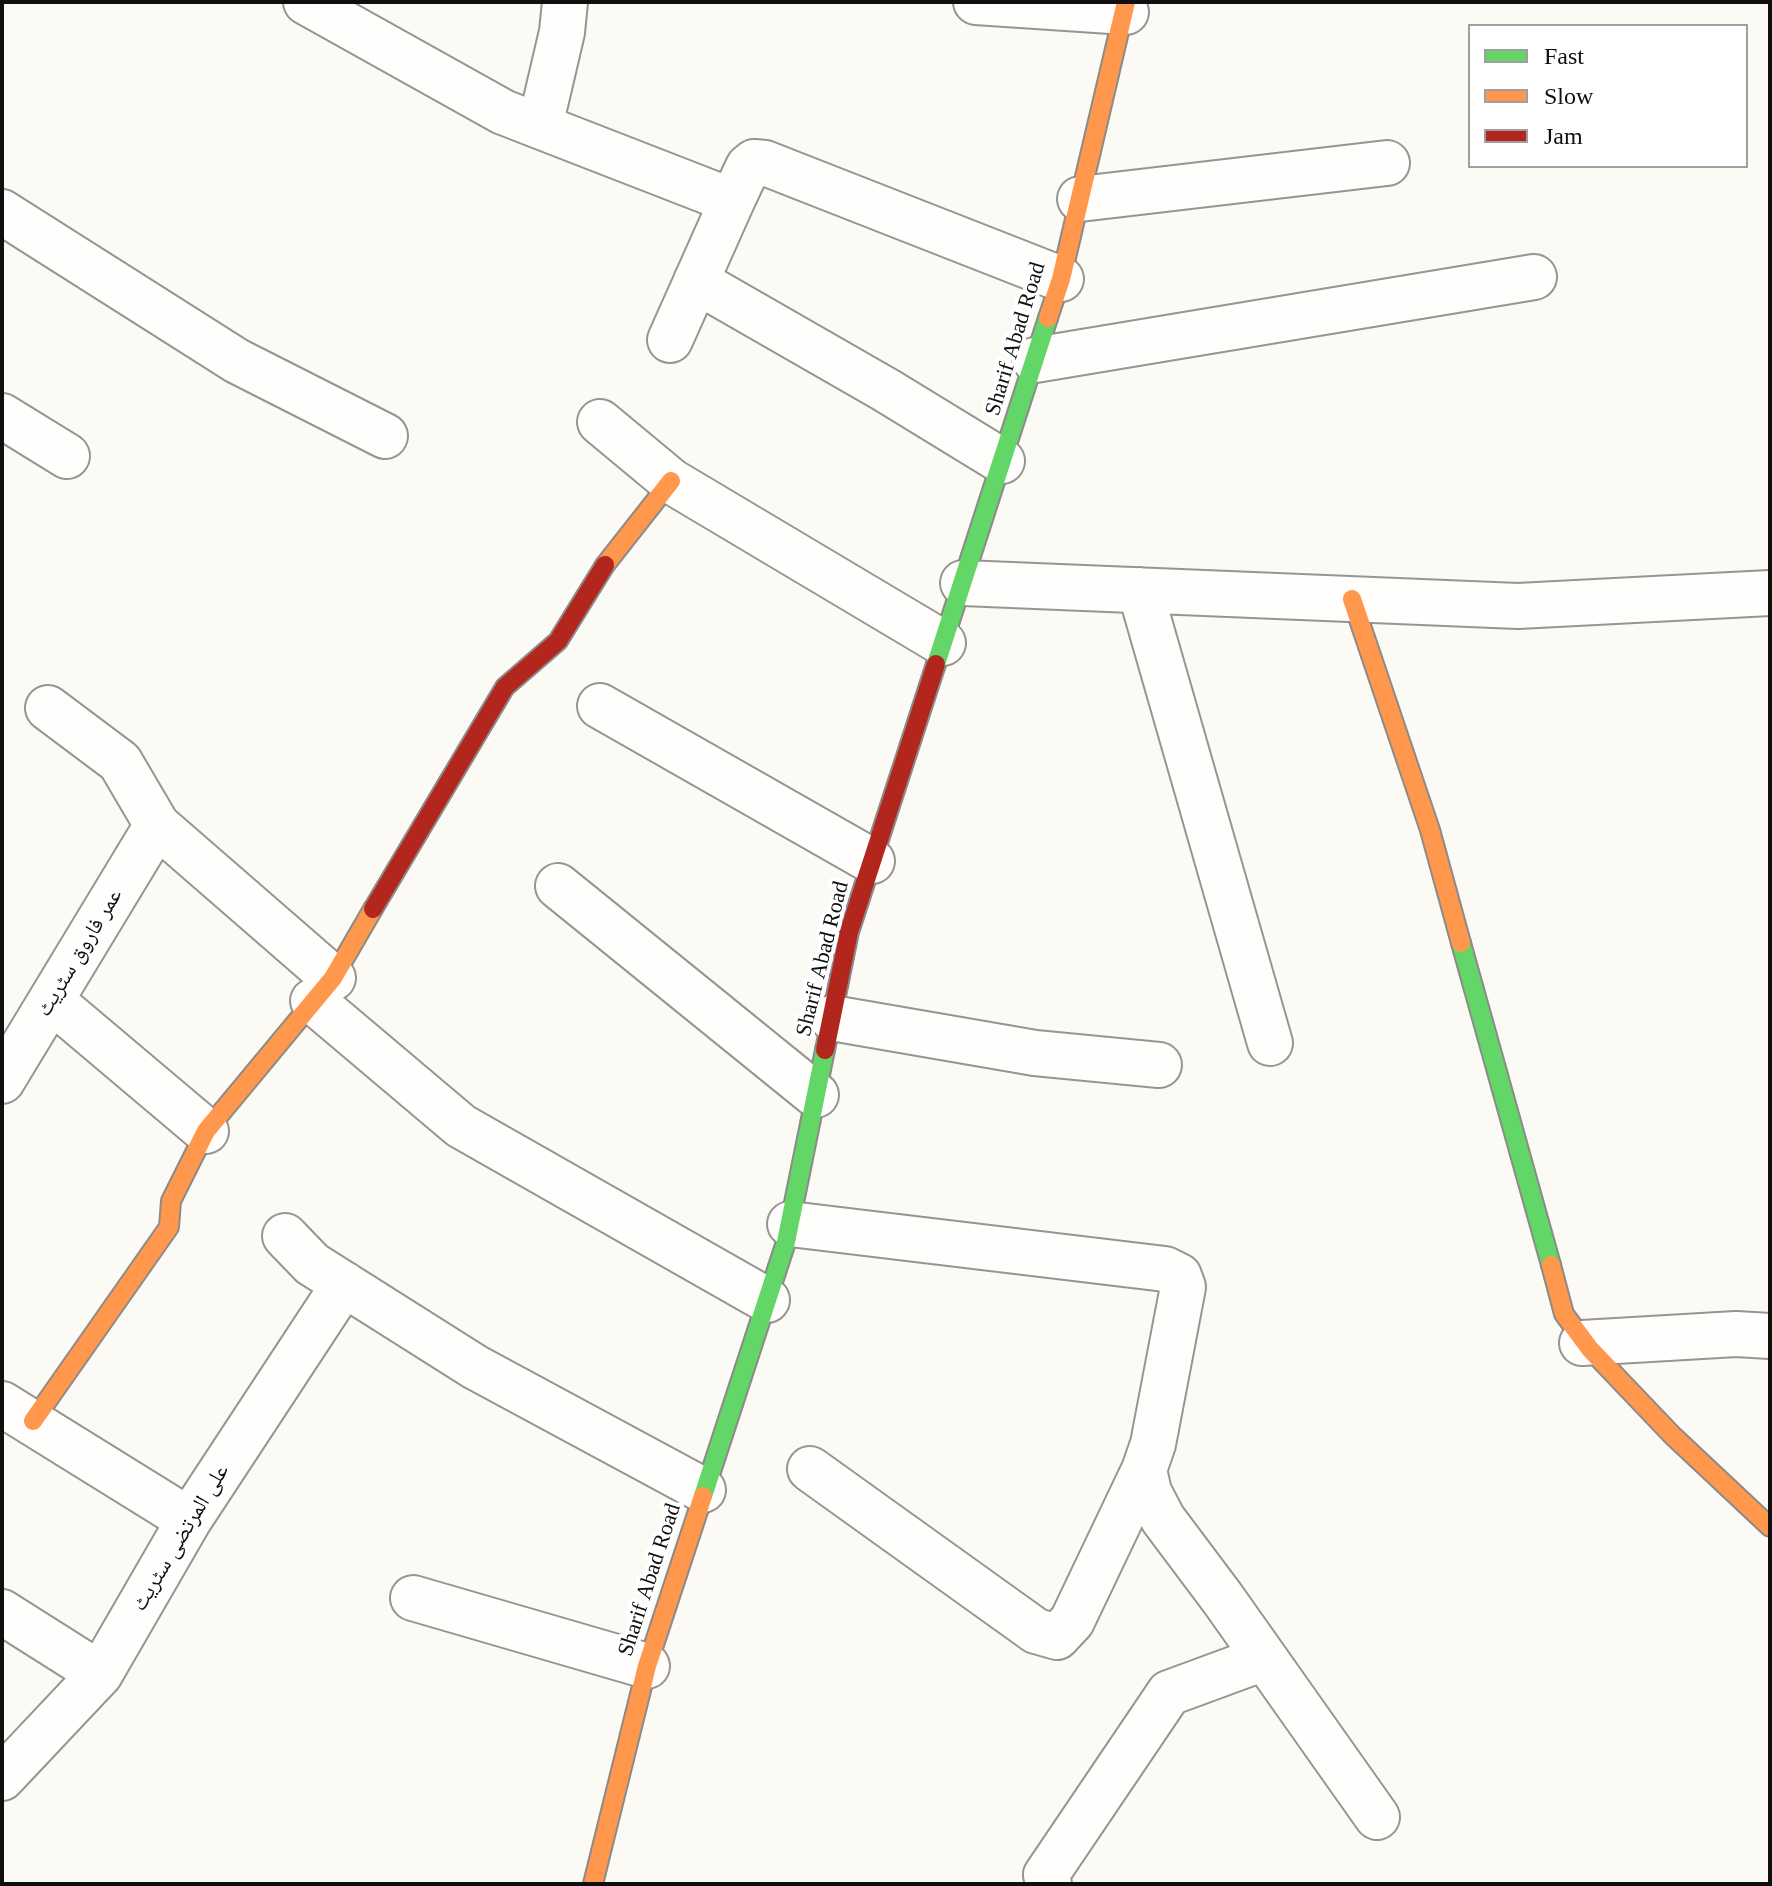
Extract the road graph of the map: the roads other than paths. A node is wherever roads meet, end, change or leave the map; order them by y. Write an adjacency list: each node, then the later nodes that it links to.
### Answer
1 (306, 2): 5 (street)
2 (565, 2): 5 (street)
3 (976, 2): 4 (street)
4 (1126, 7): 7 (street, Sharif Abad Road)
5 (540, 126): 8 (street)
6 (1387, 163): 7 (street)
7 (1080, 199): 11 (street, Sharif Abad Road)
8 (732, 201): 11 (street); 12 (street)
9 (2, 212): 17 (street)
10 (1534, 277): 14 (street)
11 (1061, 279): 14 (street, Sharif Abad Road)
12 (696, 281): 13 (street); 19 (street)
13 (670, 340)
14 (1035, 360): 19 (street, Sharif Abad Road)
15 (2, 416): 18 (street)
16 (600, 422): 20 (street)
17 (385, 436)
18 (67, 456)
19 (1002, 461): 21 (street, Sharif Abad Road)
20 (671, 481): 25 (street); 31 (street)
21 (963, 583): 22 (street); 25 (street, Sharif Abad Road)
22 (1140, 590): 24 (street); 34 (street)
23 (1770, 593): 24 (street)
24 (1352, 599): 44 (street)
25 (943, 643): 29 (street, Sharif Abad Road)
26 (600, 706): 29 (street)
27 (48, 708): 28 (street)
28 (157, 825): 31 (street); 32 (street, عمر فاروق سٹریٹ)
29 (872, 861): 33 (street, Sharif Abad Road)
30 (558, 886): 37 (street)
31 (323, 990): 38 (street); 42 (street)
32 (52, 1001): 36 (street, عمر فاروق سٹریٹ); 38 (street)
33 (832, 1018): 35 (street); 37 (street, Sharif Abad Road)
34 (1270, 1043)
35 (1159, 1065)
36 (2, 1081)
37 (816, 1095): 39 (street, Sharif Abad Road)
38 (206, 1131): 45 (street)
39 (790, 1224): 42 (street, Sharif Abad Road); 47 (street)
40 (285, 1236): 41 (street)
41 (344, 1284): 48 (street); 49 (street, علی المرتضی سٹریٹ)
42 (767, 1300): 48 (street, Sharif Abad Road)
43 (1770, 1336): 44 (street)
44 (1582, 1343): 50 (street)
45 (18, 1412): 49 (street)
46 (810, 1469): 47 (street)
47 (1144, 1470): 53 (street)
48 (703, 1490): 54 (street, Sharif Abad Road)
49 (189, 1520): 55 (street, علی المرتضی سٹریٹ)
50 (1770, 1527)
51 (413, 1598): 54 (street)
52 (2, 1612): 55 (street)
53 (1264, 1658): 57 (street); 59 (street)
54 (647, 1666): 58 (street, Sharif Abad Road)
55 (100, 1674): 56 (street, علی المرتضی سٹریٹ)
56 (2, 1778)
57 (1377, 1817)
58 (593, 1884)
59 (1049, 1884)

